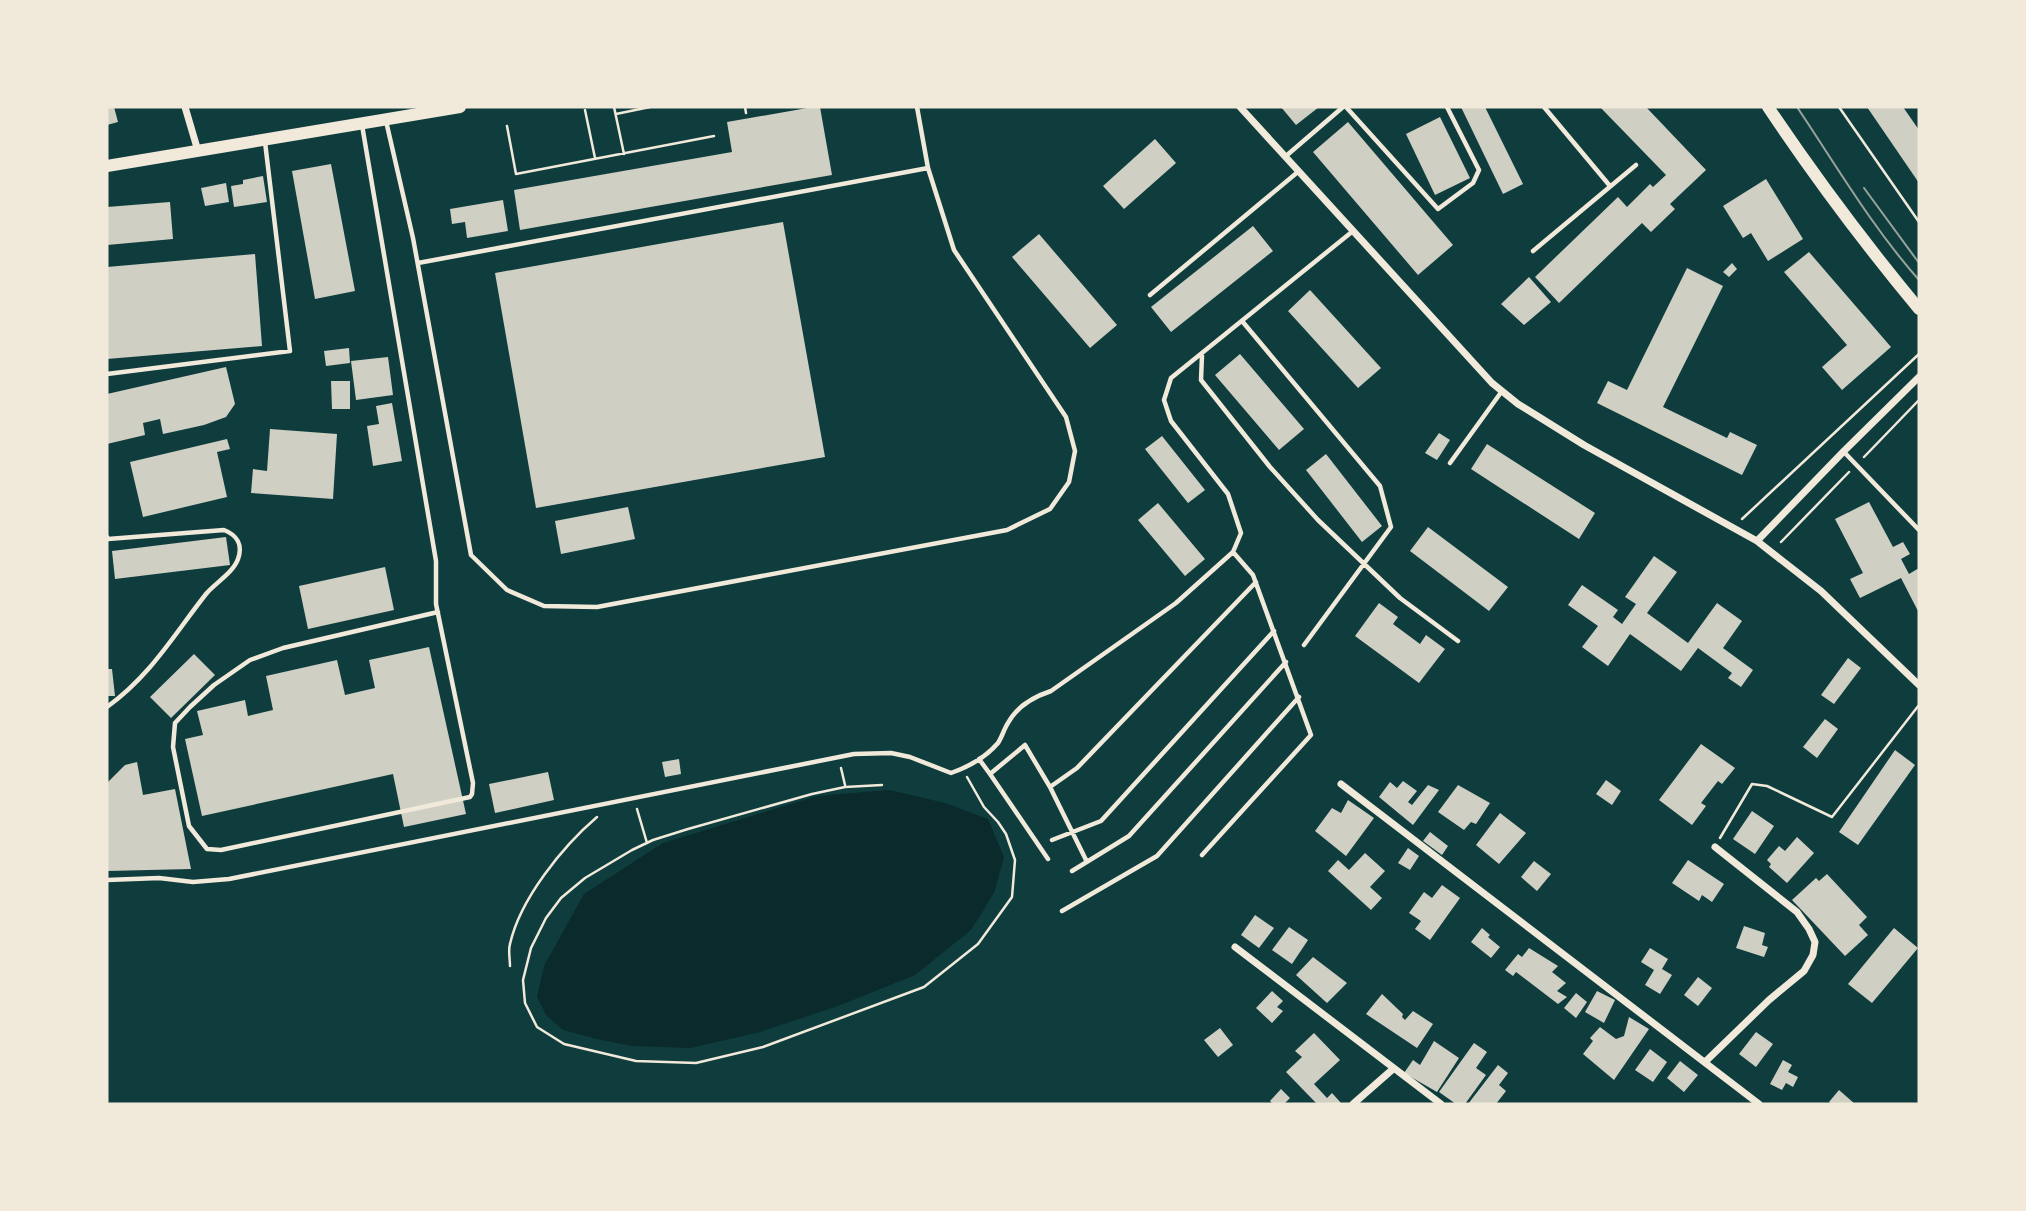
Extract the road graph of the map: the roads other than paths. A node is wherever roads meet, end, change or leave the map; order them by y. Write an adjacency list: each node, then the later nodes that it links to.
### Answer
1 (185, 107): 12 (street)
2 (460, 107): 9 (main road)
3 (917, 107): 16 (lane)
4 (1240, 107): 13 (street)
5 (1344, 107): 6 (lane); 13 (lane)
6 (1447, 107)
7 (1544, 107): 18 (lane)
8 (1769, 107): 23 (main road)
9 (386, 120): 10 (main road); 21 (lane)
10 (362, 125): 11 (main road); 37 (lane)
11 (265, 140): 12 (main road); 26 (lane)
12 (198, 151): 15 (main road)
13 (1285, 157): 17 (street)
14 (1636, 165): 18 (lane)
15 (107, 166)
16 (928, 168): 21 (lane); 21 (lane)
17 (1299, 172): 19 (street); 22 (lane)
18 (1610, 186): 20 (lane)
19 (1353, 231): 24 (lane); 28 (street)
20 (1533, 251)
21 (418, 263)
22 (1150, 295)
23 (1918, 305)
24 (1242, 321): 25 (lane); 35 (lane)
25 (1202, 354): 34 (lane); 35 (lane)
26 (107, 374)
27 (1919, 377): 29 (street)
28 (1502, 391): 30 (lane); 33 (street)
29 (1843, 451): 31 (lane); 33 (street)
30 (1450, 463)
31 (1919, 530)
32 (107, 537): 44 (lane)
33 (1757, 541): 42 (street)
34 (1233, 552): 36 (lane); 45 (lane)
35 (1364, 563): 39 (lane); 40 (lane)
36 (1256, 582): 38 (lane); 48 (lane)
37 (438, 612): 37 (lane)
38 (1274, 631): 41 (lane); 49 (lane)
39 (1458, 641)
40 (1304, 645)
41 (1286, 662): 43 (lane); 54 (lane)
42 (1919, 685)
43 (1299, 697): 52 (lane); 57 (lane)
44 (107, 707)
45 (979, 759): 46 (lane); 56 (lane)
46 (990, 774): 48 (lane); 53 (lane)
47 (1341, 784): 59 (street)
48 (1050, 787): 49 (lane)
49 (1072, 831): 50 (lane); 54 (lane)
50 (1052, 840)
51 (1715, 847): 59 (street)
52 (1202, 855)
53 (1048, 859)
54 (1087, 862): 55 (lane)
55 (1072, 872)
56 (107, 880)
57 (1062, 911)
58 (1235, 947): 60 (street)
59 (1705, 1062): 63 (street)
60 (1393, 1069): 61 (street); 62 (street)
61 (1353, 1104)
62 (1441, 1104)
63 (1759, 1104)

